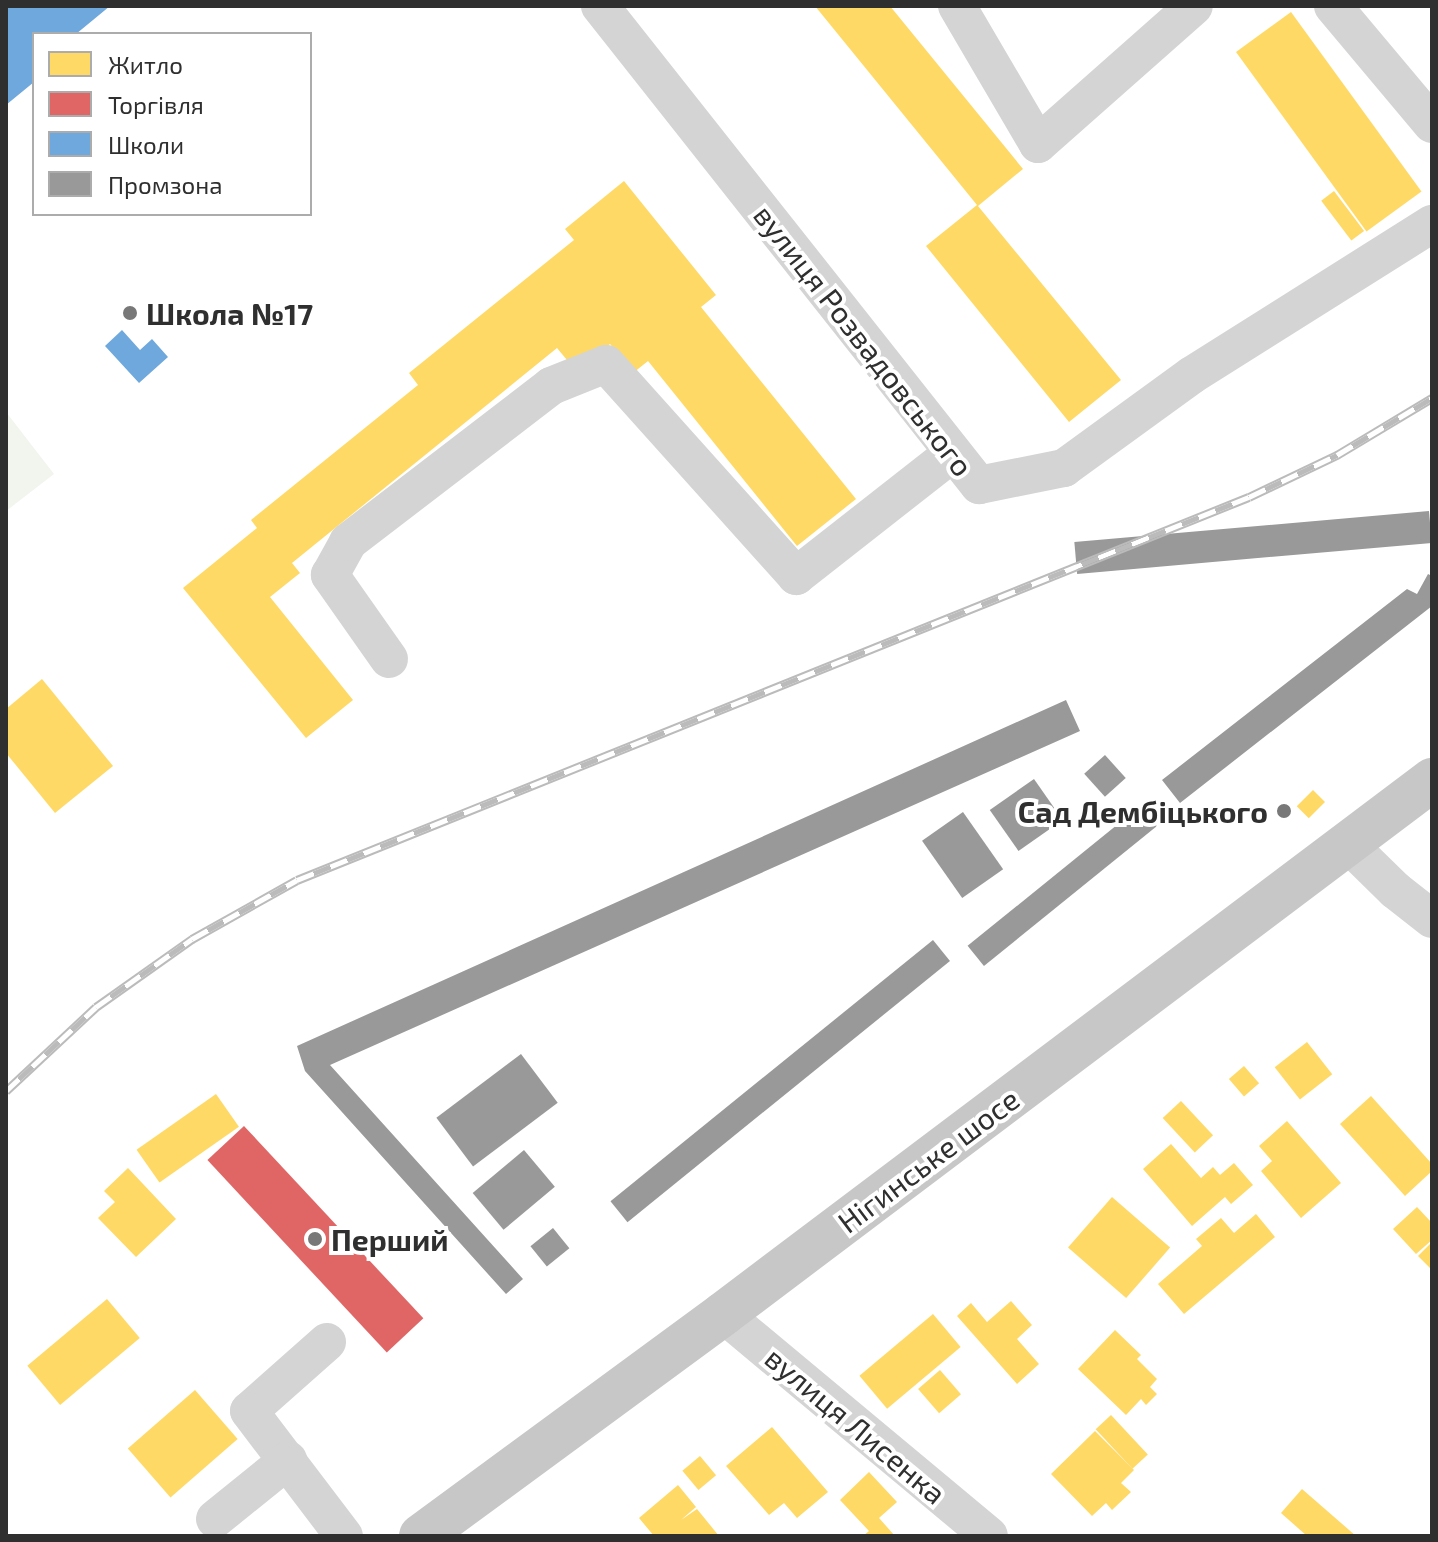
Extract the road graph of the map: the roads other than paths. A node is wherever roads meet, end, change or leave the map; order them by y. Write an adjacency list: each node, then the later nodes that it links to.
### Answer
1 (957, 6): 2 (street)
2 (1194, 6)
3 (1333, 6): 5 (street)
4 (608, 9): 7 (street, вулиця Розвадовського)
5 (1432, 124)
6 (1432, 224): 7 (street, вулиця Розвадовського)
7 (953, 453): 8 (street)
8 (389, 659)
9 (1432, 780): 10 (main road, Нігинське шосе)
10 (1348, 844): 11 (street); 12 (main road, Нігинське шосе)
11 (1432, 919)
12 (723, 1314): 17 (main road, Нігинське шосе); 18 (street, вулиця Лисенка)
13 (327, 1342): 14 (street)
14 (288, 1460): 15 (street); 16 (street)
15 (215, 1519)
16 (344, 1536)
17 (421, 1536)
18 (989, 1536)

